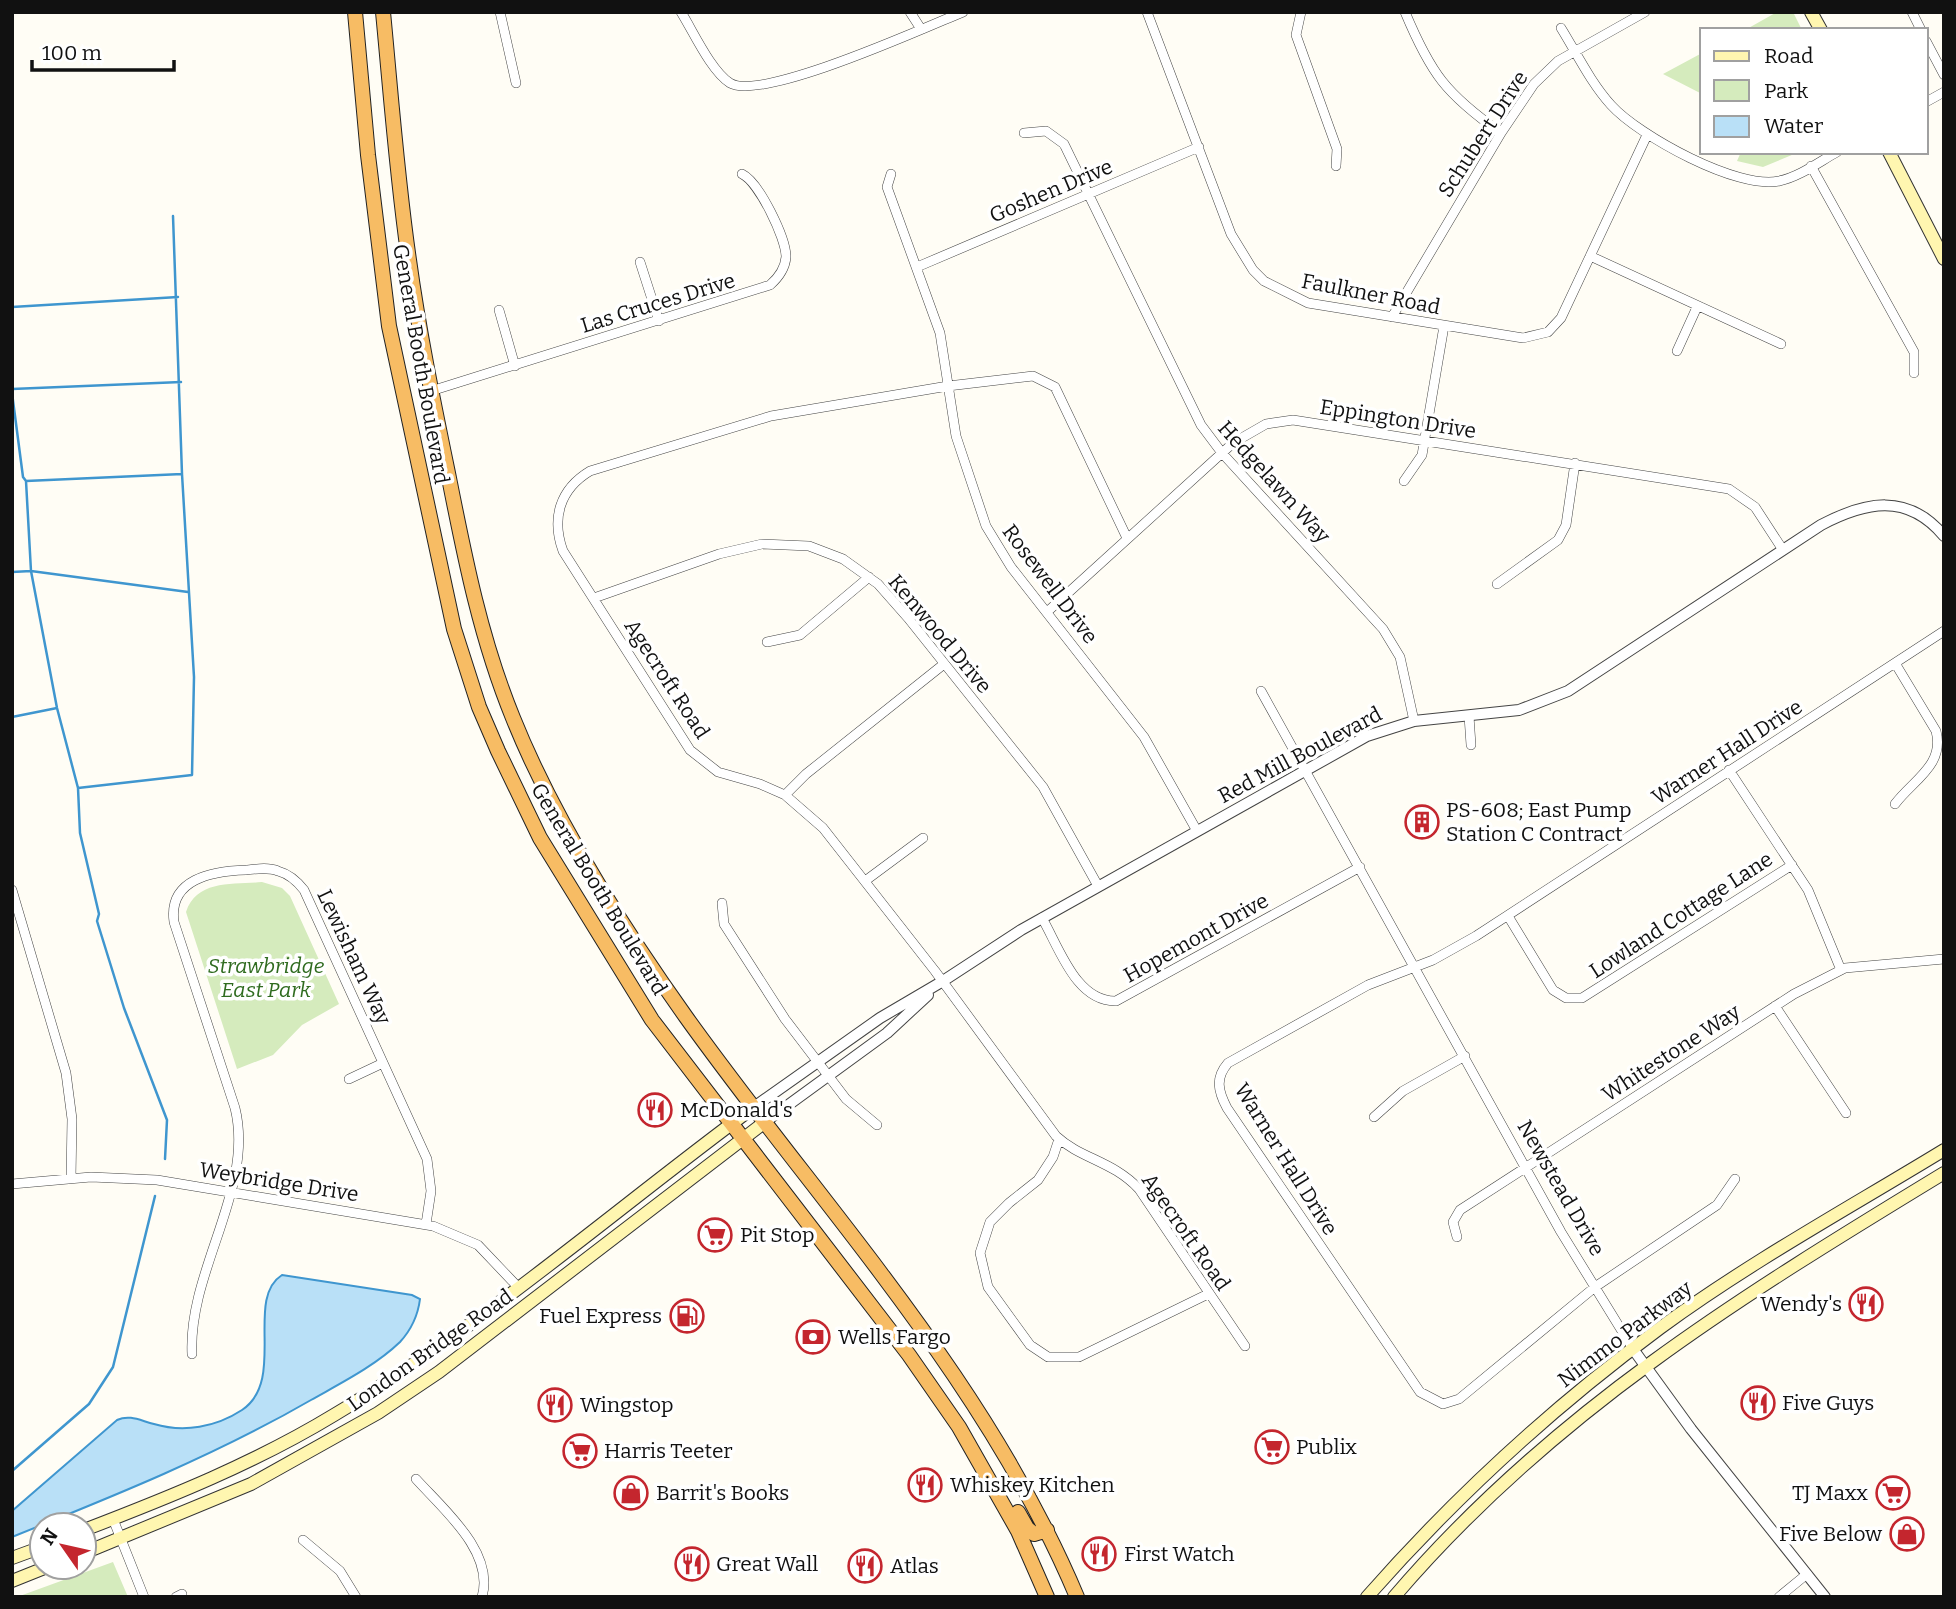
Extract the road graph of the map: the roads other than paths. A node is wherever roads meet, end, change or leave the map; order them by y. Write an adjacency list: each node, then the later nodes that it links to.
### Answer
1 (355, 12): 96 (highway, General Booth Boulevard)
2 (383, 12): 48 (highway, General Booth Boulevard)
3 (500, 12): 20 (street)
4 (681, 12): 16 (street)
5 (910, 12): 16 (street)
6 (963, 12): 16 (street)
7 (1147, 12): 26 (street, Faulkner Road)
8 (1301, 12): 29 (street)
9 (1405, 12): 24 (street)
10 (1645, 12): 18 (street, Schubert Drive)
11 (1811, 12): 14 (main road)
12 (1912, 12): 15 (street)
13 (1561, 28): 18 (street)
14 (1820, 28)
15 (1920, 28)
16 (921, 29)
17 (1928, 45): 19 (street)
18 (1574, 51): 24 (street, Schubert Drive); 25 (street)
19 (1944, 75)
20 (516, 83)
21 (1944, 92): 22 (street)
22 (1928, 101)
23 (1024, 133): 33 (street, Hedgelawn Way)
24 (1501, 133): 40 (street, Schubert Drive)
25 (1647, 135): 30 (street); 34 (street, Faulkner Road)
26 (1199, 146): 33 (street, Goshen Drive); 40 (street, Faulkner Road)
27 (1833, 154): 30 (street)
28 (1890, 154): 35 (main road)
29 (1336, 166)
30 (1811, 166): 46 (street)
31 (742, 174): 41 (street, Las Cruces Drive)
32 (891, 174): 37 (street, Rosewell Drive)
33 (1089, 194): 37 (street, Goshen Drive); 50 (street, Hedgelawn Way)
34 (1590, 256): 38 (street); 42 (street, Faulkner Road)
35 (1944, 259)
36 (640, 261): 41 (street)
37 (917, 267): 47 (street, Rosewell Drive)
38 (1698, 307): 43 (street); 44 (street)
39 (499, 310): 45 (street)
40 (1392, 317): 42 (street, Faulkner Road)
41 (659, 321): 45 (street, Las Cruces Drive)
42 (1444, 326): 49 (street)
43 (1781, 344)
44 (1677, 351)
45 (516, 366): 48 (street, Las Cruces Drive)
46 (1914, 373)
47 (948, 386): 54 (street, Agecroft Road); 58 (street, Agecroft Road); 59 (street, Rosewell Drive)
48 (431, 391): 92 (highway, General Booth Boulevard)
49 (1424, 440): 50 (street, Eppington Drive); 51 (street, Eppington Drive); 52 (street)
50 (1222, 453): 54 (street, Eppington Drive); 66 (street, Hedgelawn Way)
51 (1575, 463): 55 (street, Eppington Drive); 57 (street)
52 (1404, 481)
53 (1944, 536): 55 (street, Red Mill Boulevard)
54 (1128, 538): 59 (street, Eppington Drive)
55 (1783, 550): 65 (street, Red Mill Boulevard)
56 (869, 576): 58 (street, Kenwood Drive); 61 (street); 63 (street, Kenwood Drive)
57 (1497, 584)
58 (594, 598): 70 (street, Agecroft Road)
59 (1047, 612): 72 (street, Rosewell Drive)
60 (1944, 631): 62 (street, Warner Hall Drive)
61 (767, 642)
62 (1895, 663): 68 (street, Warner Hall Drive); 71 (street)
63 (944, 664): 70 (street); 77 (street, Kenwood Drive)
64 (1261, 691): 69 (street, Newstead Drive)
65 (1469, 716): 66 (street, Red Mill Boulevard); 67 (street)
66 (1414, 721): 69 (street, Red Mill Boulevard)
67 (1471, 745)
68 (1730, 770): 74 (street); 80 (street, Warner Hall Drive)
69 (1306, 771): 72 (street, Red Mill Boulevard); 75 (street, Newstead Drive)
70 (785, 795): 76 (street, Agecroft Road)
71 (1895, 804)
72 (1197, 831): 77 (street, Red Mill Boulevard)
73 (923, 838): 76 (street)
74 (1792, 865): 80 (street, Lowland Cottage Lane); 84 (street)
75 (1360, 867): 81 (street, Hopemont Drive); 83 (street, Newstead Drive)
76 (865, 881): 85 (street, Agecroft Road)
77 (1098, 886): 81 (street, Red Mill Boulevard)
78 (12, 890): 103 (street)
79 (722, 904): 88 (street)
80 (1508, 916): 83 (street, Warner Hall Drive)
81 (1042, 918): 85 (street, Red Mill Boulevard)
82 (1944, 959): 84 (street, Whitestone Way)
83 (1415, 968): 87 (street, Newstead Drive); 110 (street, Warner Hall Drive)
84 (1841, 970): 86 (street, Whitestone Way)
85 (943, 981): 88 (street, Red Mill Boulevard); 90 (street, Red Mill Boulevard); 99 (street, Agecroft Road)
86 (1775, 1006): 93 (street); 101 (street, Whitestone Way)
87 (1465, 1056): 94 (street); 101 (street, Newstead Drive)
88 (817, 1062): 90 (street); 92 (street, Red Mill Boulevard)
89 (383, 1063): 91 (street); 106 (street, Lewisham Way); 107 (street, Lewisham Way)
90 (827, 1076): 95 (street, Red Mill Boulevard); 97 (street)
91 (349, 1079)
92 (754, 1107): 95 (highway, General Booth Boulevard); 96 (main road, London Bridge Road)
93 (1846, 1113)
94 (1374, 1117)
95 (765, 1122): 98 (main road, London Bridge Road); 120 (highway, General Booth Boulevard)
96 (731, 1124): 98 (highway, General Booth Boulevard); 109 (main road, London Bridge Road)
97 (877, 1125)
98 (742, 1138): 116 (highway, General Booth Boulevard); 121 (main road, London Bridge Road)
99 (1059, 1139): 111 (street, Agecroft Road); 111 (street)
100 (1944, 1150): 113 (main road, Nimmo Parkway)
101 (1527, 1168): 108 (street, Whitestone Way); 110 (street, Newstead Drive)
102 (1944, 1173): 115 (main road, Nimmo Parkway)
103 (71, 1178): 105 (street, Weybridge Drive); 106 (street, Weybridge Drive)
104 (1735, 1179): 110 (street, Warner Hall Drive)
105 (12, 1184)
106 (229, 1191): 107 (street, Weybridge Drive); 114 (street)
107 (426, 1224): 109 (street, Weybridge Drive)
108 (1457, 1237)
109 (517, 1286): 118 (main road, London Bridge Road)
110 (1595, 1287): 113 (street, Newstead Drive)
111 (1209, 1294): 112 (street, Agecroft Road)
112 (1245, 1346)
113 (1633, 1349): 115 (street, Newstead Drive); 130 (main road, Nimmo Parkway)
114 (191, 1354)
115 (1643, 1366): 124 (street, Newstead Drive); 131 (main road, Nimmo Parkway)
116 (978, 1459): 120 (highway); 128 (highway, General Booth Boulevard)
117 (416, 1479): 127 (street)
118 (113, 1519): 119 (main road, London Bridge Road); 121 (street)
119 (98, 1525)
120 (1047, 1530): 129 (highway, General Booth Boulevard)
121 (121, 1538): 123 (main road, London Bridge Road); 125 (street)
122 (303, 1540): 126 (street)
123 (98, 1547)
124 (1807, 1574): 132 (street); 133 (street, Newstead Drive)
125 (144, 1597)
126 (356, 1597)
127 (482, 1597)
128 (1047, 1597)
129 (1077, 1597)
130 (1367, 1597)
131 (1394, 1597)
132 (1779, 1597)
133 (1825, 1597)

